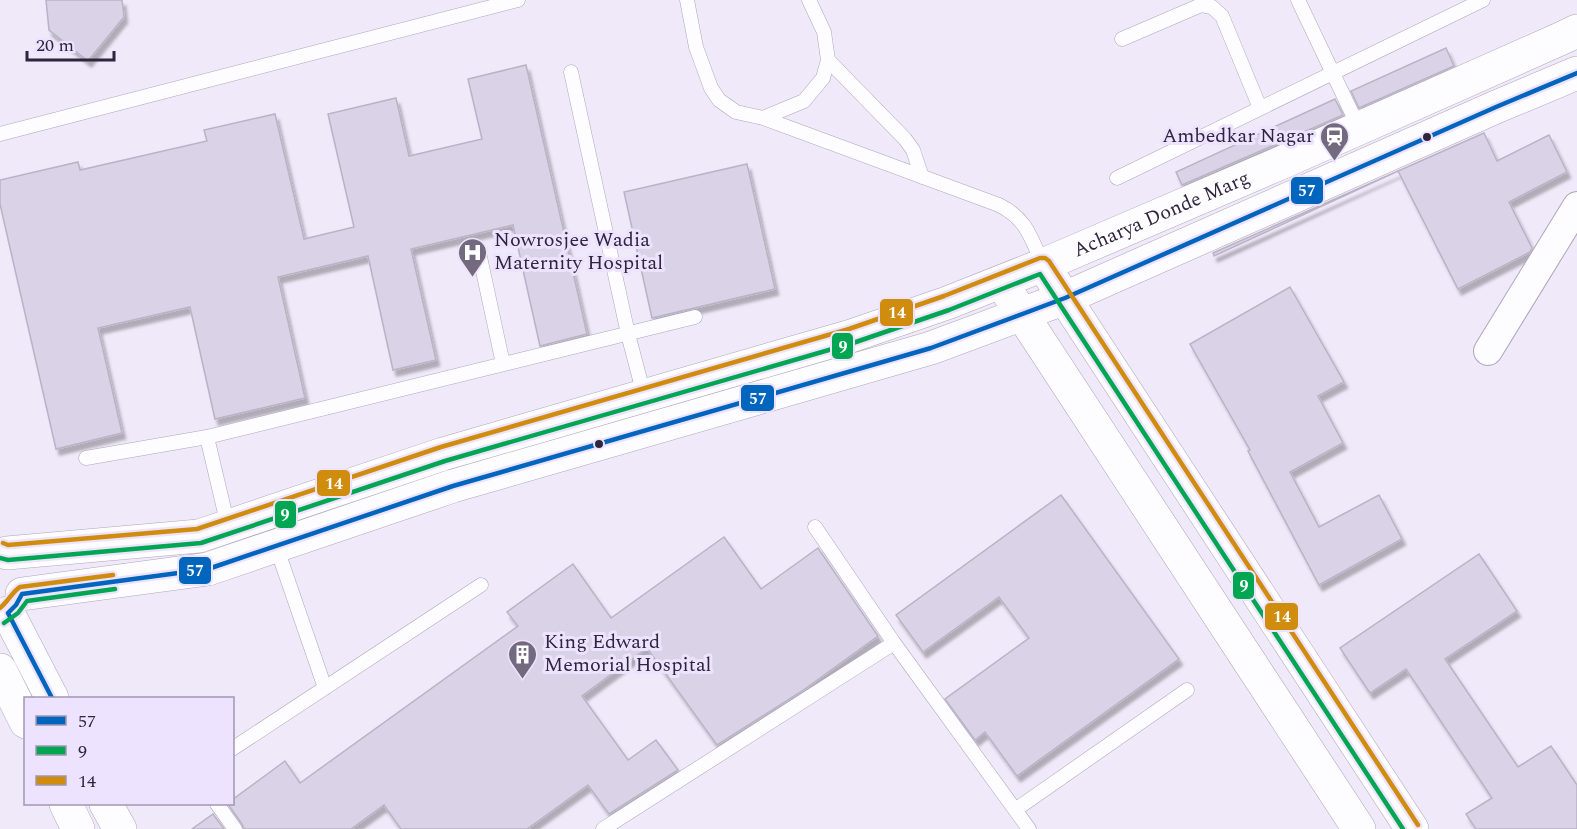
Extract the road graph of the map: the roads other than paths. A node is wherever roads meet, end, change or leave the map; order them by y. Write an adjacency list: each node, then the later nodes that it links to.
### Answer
1 (519, 0): 17 (lane)
2 (687, 0): 15 (lane)
3 (809, 0): 8 (lane)
4 (1298, 0): 10 (lane)
5 (1483, 0): 10 (lane)
6 (1577, 30): 11 (main road, Acharya Donde Marg)
7 (1122, 39): 14 (lane)
8 (828, 60): 15 (lane); 19 (lane)
9 (570, 72): 29 (lane)
10 (1333, 73): 14 (lane); 16 (lane)
11 (1481, 74): 13 (main road); 16 (main road, Acharya Donde Marg)
12 (1576, 74): 13 (main road, Acharya Donde Marg)
13 (1496, 107): 21 (main road, Acharya Donde Marg)
14 (1260, 108): 20 (lane)
15 (764, 118): 19 (lane)
16 (1359, 128): 18 (main road, Acharya Donde Marg)
17 (0, 134)
18 (1283, 162): 21 (main road); 24 (main road, Acharya Donde Marg)
19 (922, 177): 24 (lane)
20 (1117, 178)
21 (1297, 195): 26 (main road, Acharya Donde Marg)
22 (1577, 206): 30 (street)
23 (480, 257): 31 (lane)
24 (1043, 265): 25 (main road, Acharya Donde Marg); 26 (main road)
25 (1001, 282): 27 (main road); 32 (main road, Acharya Donde Marg)
26 (1065, 298): 27 (main road, Acharya Donde Marg); 59 (main road)
27 (1022, 314): 36 (main road, Acharya Donde Marg); 58 (main road)
28 (695, 317): 29 (lane)
29 (628, 334): 31 (lane); 32 (lane)
30 (1488, 351)
31 (503, 364): 34 (lane)
32 (644, 395): 33 (main road, Acharya Donde Marg)
33 (519, 432): 36 (main road); 38 (main road, Acharya Donde Marg)
34 (207, 437): 35 (lane); 38 (lane)
35 (86, 458)
36 (526, 465): 39 (main road, Acharya Donde Marg)
37 (815, 528): 44 (lane)
38 (214, 531): 40 (main road, Acharya Donde Marg); 41 (main road)
39 (276, 546): 41 (main road, Acharya Donde Marg); 46 (lane)
40 (3, 551): 43 (main road)
41 (208, 569): 43 (main road, Acharya Donde Marg)
42 (481, 585): 46 (lane)
43 (10, 608): 48 (main road)
44 (894, 643): 53 (lane); 56 (lane)
45 (0, 670): 49 (main road)
46 (325, 688): 50 (lane)
47 (1187, 690): 53 (lane)
48 (51, 697)
49 (24, 718)
50 (234, 748)
51 (66, 805): 54 (main road)
52 (218, 805): 55 (lane)
53 (1015, 810): 57 (lane)
54 (78, 829)
55 (235, 829)
56 (603, 829)
57 (1029, 829)
58 (1359, 829)
59 (1412, 829)

